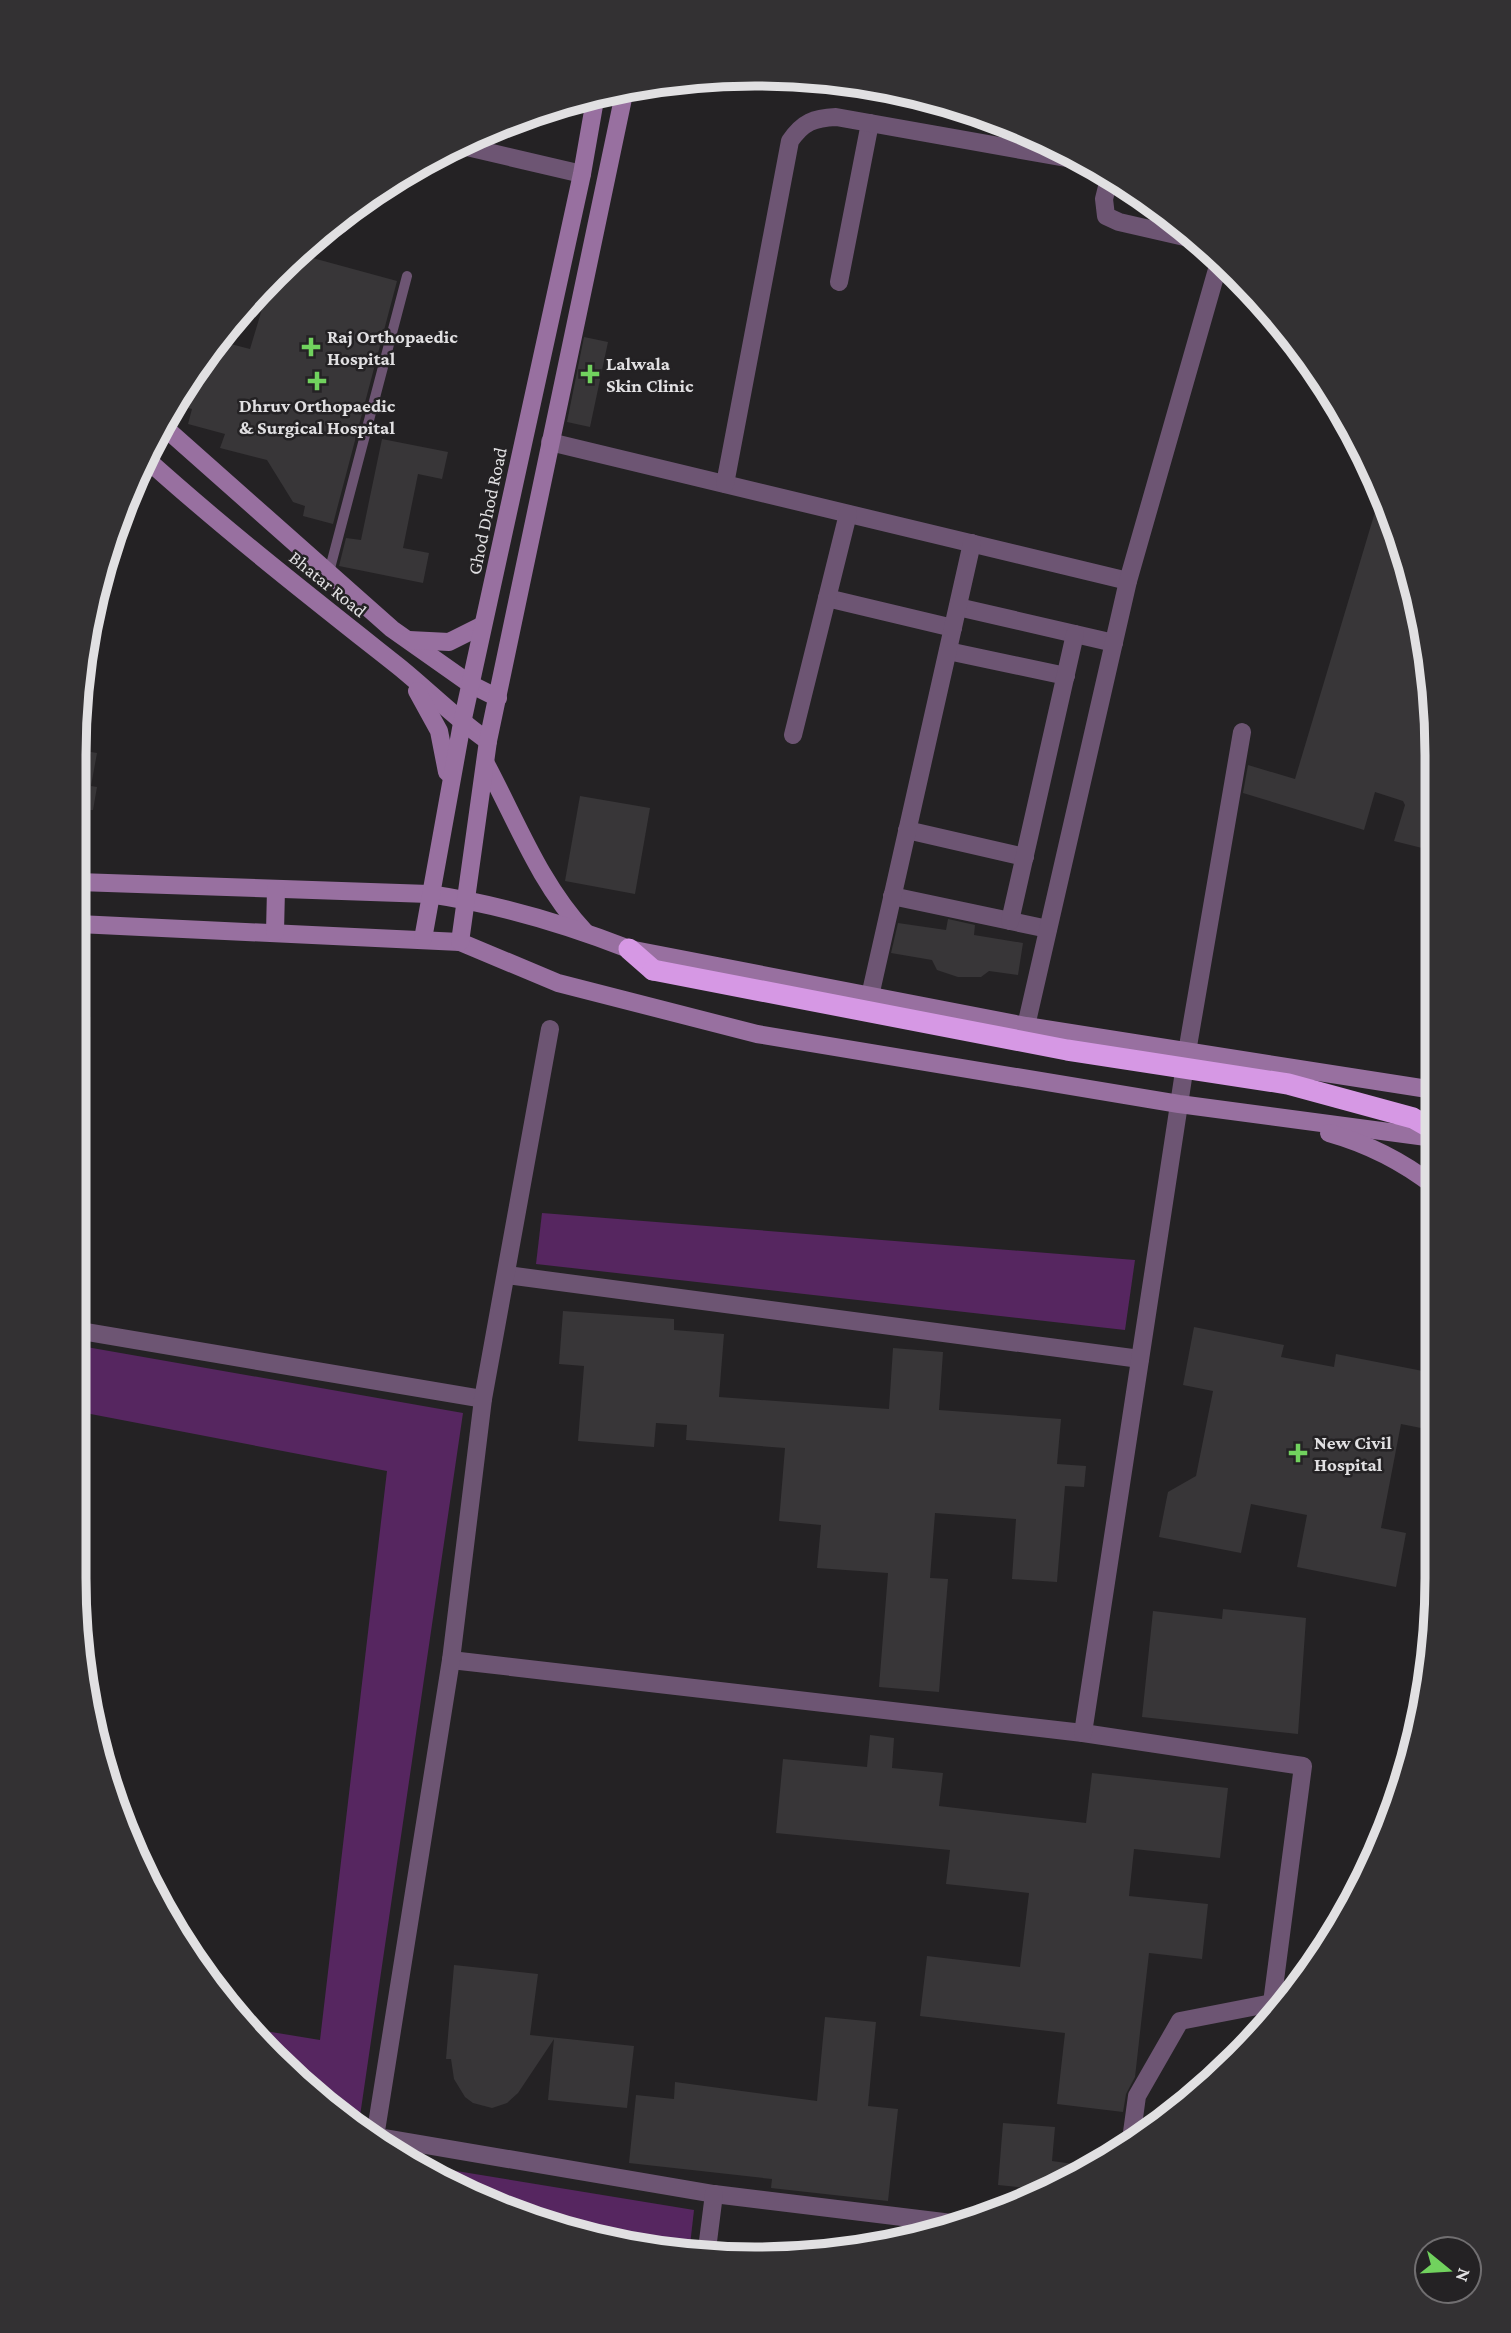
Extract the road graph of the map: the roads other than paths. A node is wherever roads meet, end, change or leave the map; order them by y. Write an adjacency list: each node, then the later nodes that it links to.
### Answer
1 (623, 100): 13 (street)
2 (595, 106): 6 (street, Ghod Dhod Road)
3 (870, 123): 5 (street); 11 (street); 15 (street)
4 (473, 149): 6 (street)
5 (1053, 156)
6 (582, 174): 22 (street, Ghod Dhod Road)
7 (1107, 186): 8 (street)
8 (1177, 235)
9 (1217, 270): 19 (street)
10 (407, 276): 18 (lane)
11 (839, 282)
12 (169, 432): 18 (street)
13 (550, 442): 15 (street); 31 (street)
14 (153, 464): 28 (street, Bhatar Road)
15 (725, 484): 16 (street)
16 (848, 514): 17 (street); 20 (street)
17 (972, 543): 19 (street); 21 (street)
18 (329, 572): 25 (street)
19 (1128, 581): 26 (street)
20 (827, 597): 23 (street); 34 (street)
21 (958, 607): 23 (street); 24 (street)
22 (483, 625): 25 (street); 30 (street, Ghod Dhod Road)
23 (953, 628): 27 (street)
24 (1075, 634): 26 (street); 29 (street)
25 (406, 640): 30 (street)
26 (1114, 643): 47 (street)
27 (948, 651): 29 (street); 38 (street)
28 (404, 670): 32 (street, Bhatar Road); 37 (street)
29 (1066, 676): 39 (street)
30 (470, 684): 31 (street); 32 (street, Ghod Dhod Road)
31 (498, 698): 35 (street)
32 (462, 723): 35 (street, Bhatar Road); 37 (street, Ghod Dhod Road)
33 (1242, 732): 56 (street)
34 (793, 735)
35 (488, 741): 36 (street)
36 (486, 764): 44 (street); 49 (street)
37 (449, 793): 42 (street, Ghod Dhod Road)
38 (907, 830): 39 (street); 43 (street)
39 (1024, 857): 45 (street)
40 (86, 883): 41 (street)
41 (276, 889): 42 (street); 48 (street)
42 (429, 894): 44 (street); 50 (street, Ghod Dhod Road)
43 (892, 896): 45 (street); 53 (street)
44 (466, 899): 49 (street); 51 (street)
45 (1010, 921): 47 (street)
46 (86, 924): 48 (street)
47 (1048, 929): 54 (street)
48 (275, 932): 50 (street)
49 (585, 932): 52 (street)
50 (423, 939): 51 (street)
51 (460, 942): 58 (street)
52 (629, 949): 53 (street); 60 (highway, bridge)
53 (870, 996): 54 (street)
54 (1026, 1026): 56 (street)
55 (550, 1030): 63 (street)
56 (1186, 1052): 57 (street); 58 (street)
57 (1425, 1089)
58 (1179, 1104): 59 (street); 65 (street)
59 (1268, 1116): 61 (street); 62 (street)
60 (1425, 1125)
61 (1425, 1137)
62 (1425, 1179)
63 (507, 1275): 65 (street); 66 (street)
64 (86, 1332): 66 (street)
65 (1140, 1359): 68 (street)
66 (483, 1399): 67 (street)
67 (451, 1660): 68 (street); 71 (street)
68 (1083, 1733): 69 (street)
69 (1278, 1996)
70 (1270, 2005): 72 (street)
71 (375, 2128)
72 (1132, 2131)
73 (391, 2139): 74 (street)
74 (714, 2194): 75 (street); 76 (street)
75 (938, 2221)
76 (707, 2246)

